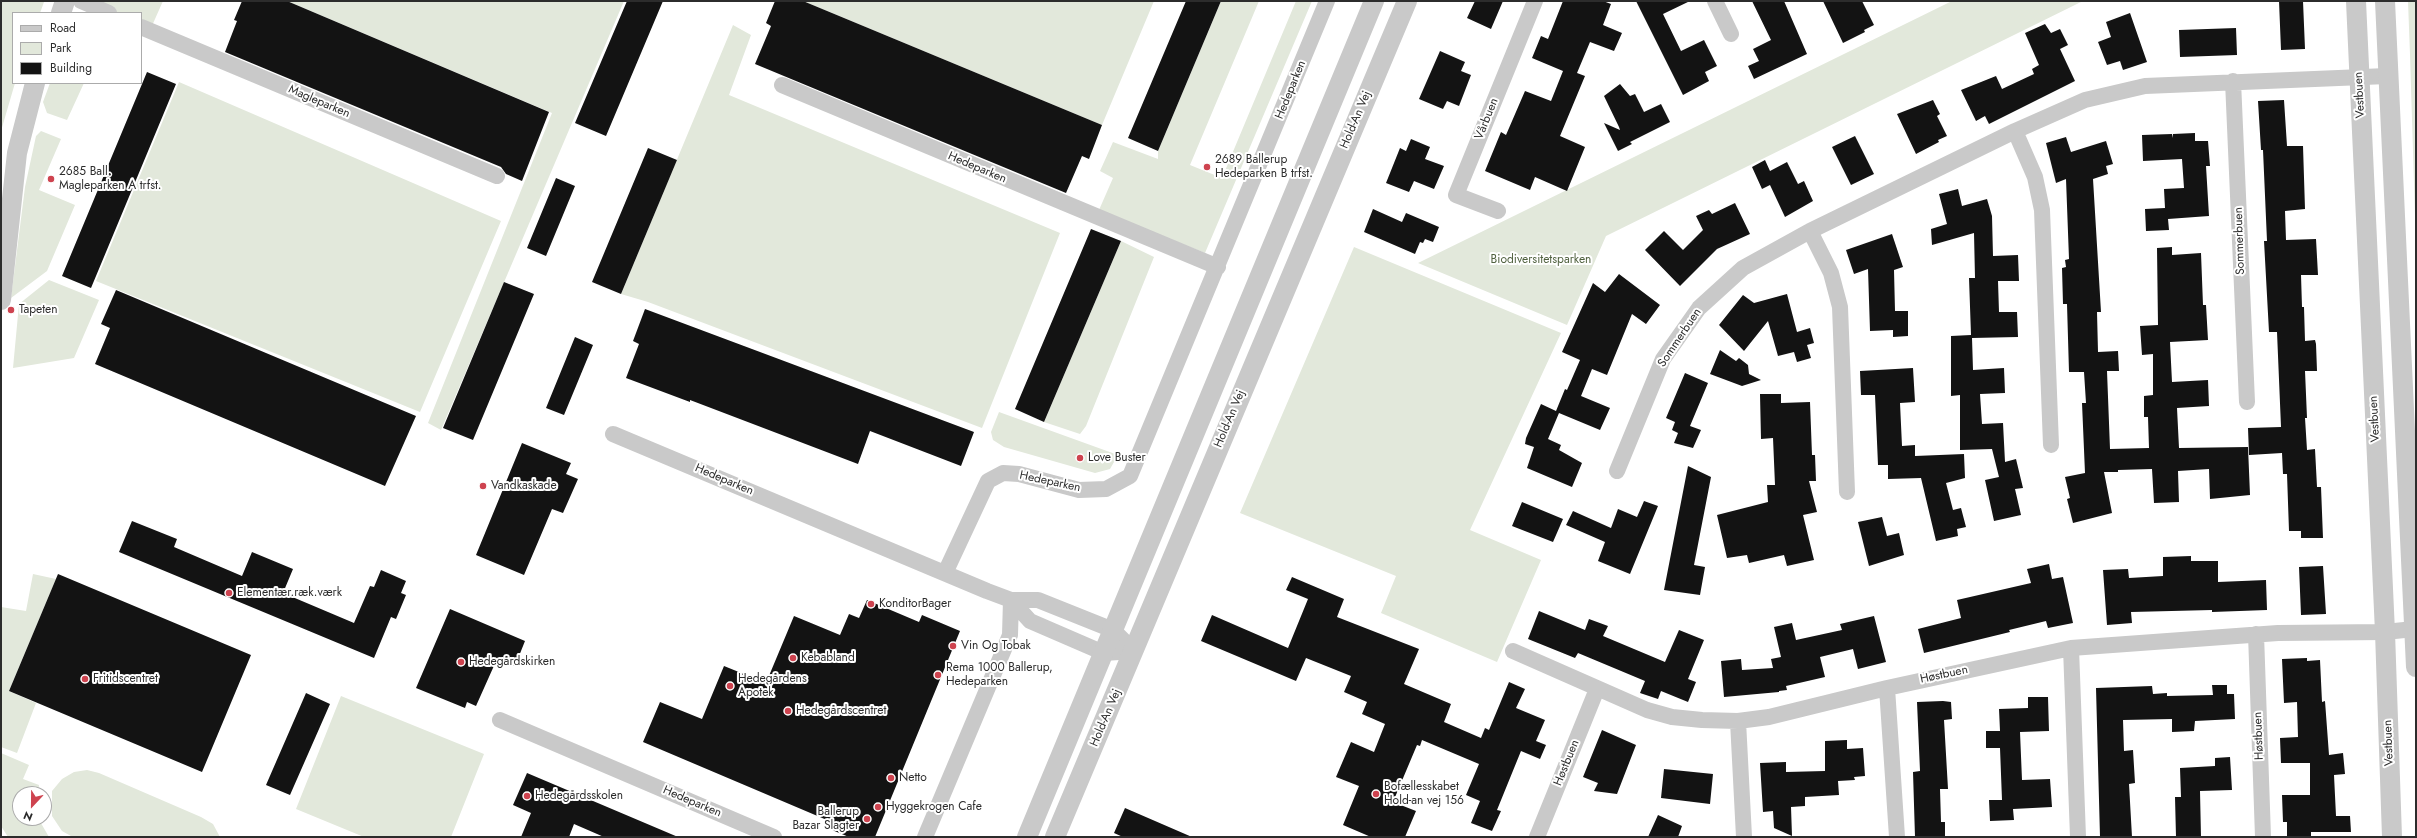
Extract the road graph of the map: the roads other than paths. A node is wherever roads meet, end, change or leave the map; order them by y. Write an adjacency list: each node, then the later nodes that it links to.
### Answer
1 (65, 1): 10 (street)
2 (81, 1): 11 (street)
3 (1327, 1): 23 (street, Hedeparken)
4 (1374, 1): 33 (street)
5 (1406, 1): 37 (street, Hold-An Vej)
6 (1535, 1): 21 (street, Vårbuen)
7 (1715, 1): 13 (street)
8 (2356, 1): 15 (street, Vestbuen)
9 (2385, 1): 14 (street)
10 (61, 12)
11 (107, 12)
12 (142, 27): 20 (street, Magleparken)
13 (1731, 34)
14 (2387, 76): 15 (street, Sommerbuen); 32 (street)
15 (2359, 77): 16 (street, Sommerbuen); 34 (street, Vestbuen)
16 (2233, 81): 19 (street, Sommerbuen); 25 (street, Sommerbuen)
17 (35, 84): 24 (street)
18 (782, 85): 23 (street, Hedeparken)
19 (2015, 131): 22 (street, Sommerbuen); 27 (street)
20 (497, 176)
21 (1498, 211)
22 (1810, 231): 28 (street, Sommerbuen); 29 (street)
23 (1218, 267): 30 (street, Hedeparken)
24 (1, 300)
25 (2247, 402)
26 (614, 434): 30 (street, Hedeparken)
27 (2051, 445)
28 (1617, 471)
29 (1847, 492)
30 (945, 573): 31 (street, Hedeparken)
31 (1011, 600): 33 (street, Hedeparken); 39 (street, Hedeparken); 46 (street)
32 (2414, 629): 34 (street, Høstbuen); 40 (street)
33 (1113, 630): 37 (street, Hedeparken); 39 (street)
34 (2385, 632): 35 (street, Høstbuen); 54 (street, Vestbuen)
35 (2256, 634): 36 (street, Høstbuen); 53 (street, Høstbuen)
36 (2071, 648): 41 (street, Høstbuen); 52 (street)
37 (1134, 651): 39 (street, Hedeparken); 48 (street, Hold-An Vej)
38 (1513, 651): 42 (street, Høstbuen)
39 (1104, 653): 47 (street)
40 (2416, 667)
41 (1887, 688): 44 (street, Høstbuen); 51 (street)
42 (1597, 689): 44 (street, Høstbuen); 49 (street, Høstbuen)
43 (500, 720): 45 (street, Hedeparken)
44 (1738, 721): 50 (street)
45 (774, 837)
46 (925, 837)
47 (1027, 837)
48 (1055, 837)
49 (1537, 837)
50 (1744, 837)
51 (1897, 837)
52 (2078, 837)
53 (2263, 837)
54 (2392, 837)

